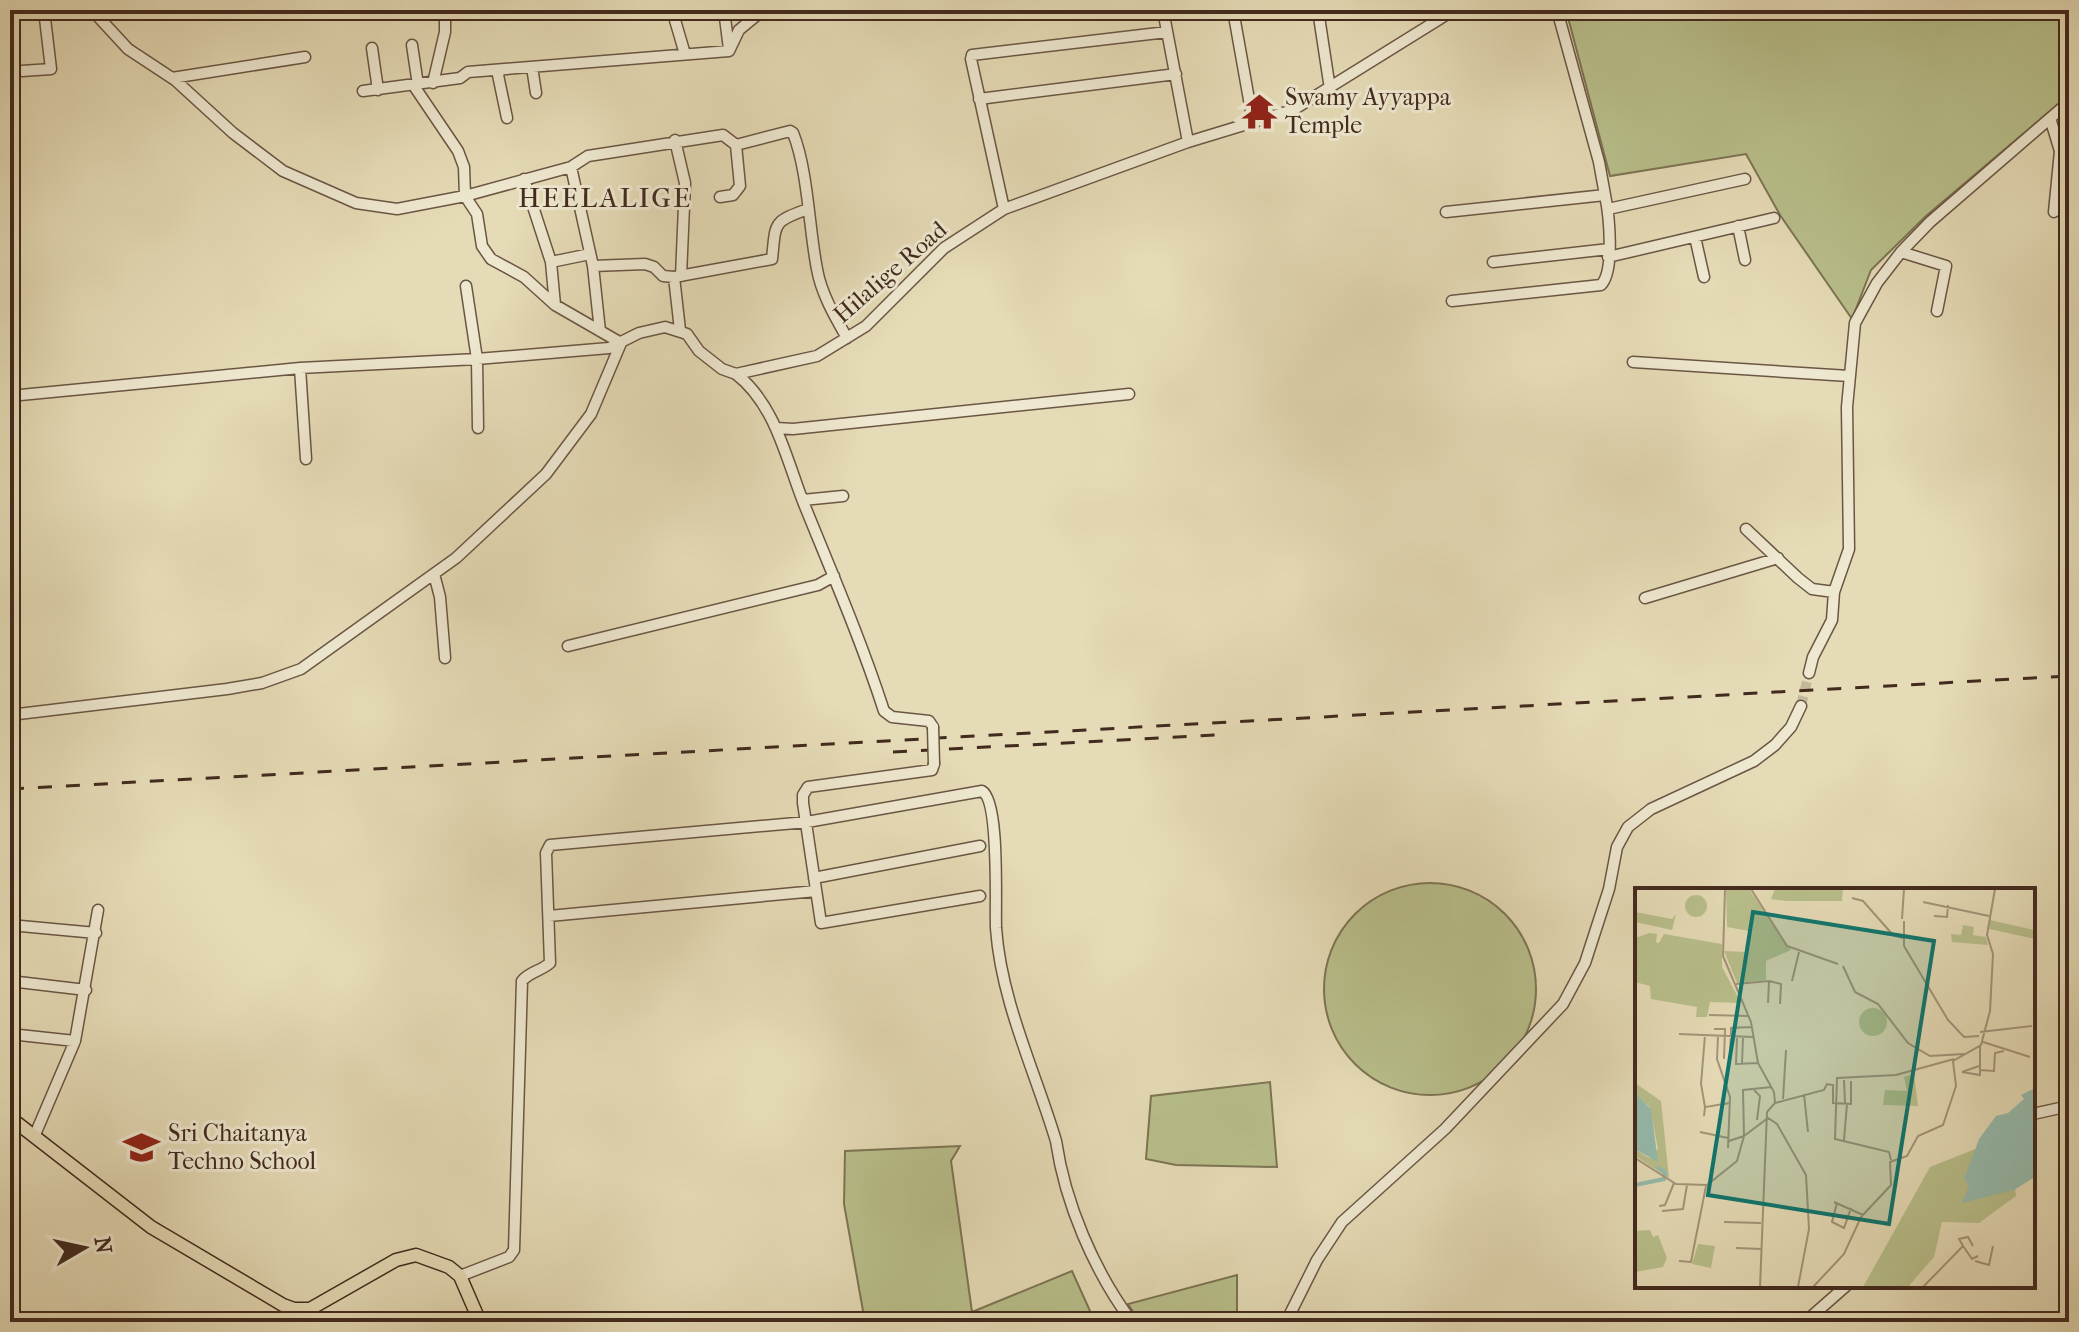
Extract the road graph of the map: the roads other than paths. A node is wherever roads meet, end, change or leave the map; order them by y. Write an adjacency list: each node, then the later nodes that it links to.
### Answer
1 (44, 10): 20 (street)
2 (92, 10): 22 (street)
3 (445, 10): 23 (street)
4 (672, 10): 16 (street)
5 (724, 10): 15 (street)
6 (763, 10): 15 (street)
7 (1163, 10): 12 (street)
8 (1233, 10): 33 (street)
9 (1318, 10): 25 (street)
10 (1454, 10): 25 (street, Hilalige Road)
11 (1557, 10): 42 (street)
12 (1167, 32): 21 (street); 29 (street)
13 (412, 45): 24 (street)
14 (372, 48): 26 (street)
15 (729, 51): 16 (street)
16 (685, 54): 18 (street)
17 (305, 57): 22 (street)
18 (532, 67): 19 (street); 28 (street)
19 (500, 70): 23 (street); 31 (street)
20 (22, 71)
21 (1176, 74): 29 (street); 35 (street)
22 (172, 78): 43 (street)
23 (433, 83): 24 (street)
24 (416, 86): 26 (street); 43 (street)
25 (1330, 89): 33 (street, Hilalige Road)
26 (378, 90): 27 (street)
27 (363, 91)
28 (536, 93)
29 (979, 99): 46 (street)
30 (2069, 102): 32 (street)
31 (507, 118)
32 (2050, 118): 37 (street); 53 (street)
33 (1253, 122): 35 (street, Hilalige Road)
34 (675, 140): 36 (street); 39 (street); 60 (street)
35 (1188, 142): 46 (street, Hilalige Road)
36 (736, 145): 44 (street); 45 (street)
37 (2060, 151): 38 (street); 49 (street)
38 (2069, 160)
39 (571, 167): 40 (street); 55 (street)
40 (524, 179): 43 (street); 57 (street)
41 (1745, 179): 47 (street)
42 (1605, 195): 47 (street); 48 (street)
43 (465, 196): 64 (street)
44 (720, 197)
45 (808, 209): 60 (street); 68 (street)
46 (1004, 209): 68 (street, Hilalige Road)
47 (1608, 209): 54 (street)
48 (1446, 212)
49 (2054, 212)
50 (1774, 218): 51 (street)
51 (1738, 226): 52 (street); 56 (street)
52 (1695, 237): 54 (street); 61 (street)
53 (1901, 252): 65 (street); 74 (street)
54 (1608, 253): 58 (street); 63 (street)
55 (590, 254): 57 (street); 59 (street)
56 (1745, 260)
57 (551, 262): 64 (street)
58 (1493, 262)
59 (593, 266): 60 (street); 67 (street)
60 (678, 276): 66 (street)
61 (1704, 277)
62 (466, 286): 70 (street)
63 (1452, 301)
64 (555, 305): 67 (street)
65 (1937, 311)
66 (680, 330): 69 (street); 73 (street)
67 (600, 331): 69 (street)
68 (847, 338): 73 (street, Hilalige Road)
69 (621, 343): 70 (street); 84 (street)
70 (477, 359): 72 (street); 77 (street)
71 (1633, 362): 74 (street)
72 (300, 368): 75 (street); 79 (street)
73 (736, 374): 78 (street)
74 (1849, 376): 86 (street)
75 (11, 392)
76 (1129, 394): 78 (street)
77 (478, 428)
78 (776, 428): 81 (street)
79 (306, 459)
80 (843, 496): 81 (street)
81 (803, 500): 85 (street)
82 (1746, 529): 83 (street)
83 (1778, 558): 86 (street); 87 (street)
84 (434, 574): 89 (street); 92 (street)
85 (834, 576): 88 (street); 93 (street, bridge)
86 (1834, 592): 90 (street)
87 (1645, 598)
88 (568, 646)
89 (445, 658)
90 (1809, 673)
91 (1801, 706): 114 (street)
92 (10, 715)
93 (807, 822): 95 (street); 99 (street); 113 (street)
94 (980, 846): 95 (street)
95 (814, 878): 96 (street)
96 (816, 891): 97 (street); 99 (street)
97 (980, 896)
98 (98, 910): 101 (street)
99 (549, 916): 110 (street)
100 (10, 925): 101 (street)
101 (96, 933): 103 (street)
102 (10, 981): 103 (street)
103 (86, 990): 105 (street)
104 (10, 1034): 105 (street)
105 (75, 1041): 109 (street)
106 (2069, 1106): 107 (street)
107 (2035, 1114)
108 (10, 1121): 109 (main road)
109 (34, 1137): 110 (main road)
110 (460, 1276): 112 (main road)
111 (1844, 1288): 115 (street)
112 (480, 1322)
113 (1132, 1322)
114 (1286, 1322)
115 (1805, 1322)

